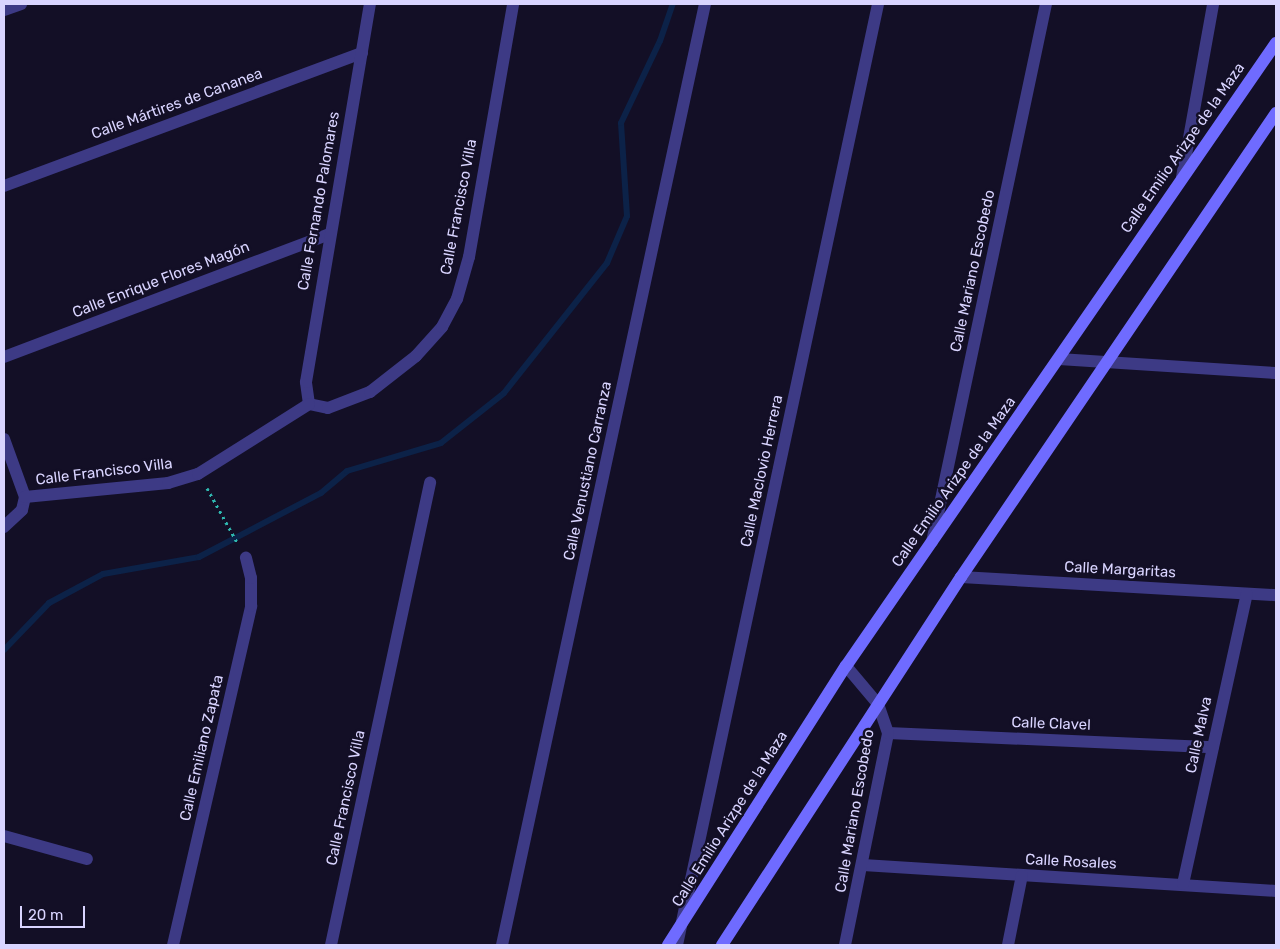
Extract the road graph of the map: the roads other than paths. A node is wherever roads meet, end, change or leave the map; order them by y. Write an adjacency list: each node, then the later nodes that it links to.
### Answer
1 (21, 4): 8 (street)
2 (370, 4): 10 (street, Calle Fernando Palomares)
3 (513, 4): 19 (street, Calle Francisco Villa)
4 (705, 4): 42 (street, Calle Venustiano Carranza)
5 (878, 4): 39 (street, Calle Maclovio Herrera)
6 (1046, 4): 24 (street, Calle Mariano Escobedo)
7 (1212, 4): 12 (street)
8 (4, 10)
9 (1276, 43): 12 (street, Calle Emilio Arizpe de la Maza)
10 (362, 53): 13 (street, Calle Mártires de Cananea); 14 (street, Calle Fernando Palomares)
11 (1276, 113): 17 (street)
12 (1182, 178): 16 (street, Calle Emilio Arizpe de la Maza)
13 (4, 186)
14 (329, 234): 15 (street, Calle Enrique Flores Magón); 19 (street, Calle Fernando Palomares)
15 (4, 356)
16 (1059, 359): 17 (street); 24 (street, Calle Emilio Arizpe de la Maza)
17 (1104, 362): 18 (street); 26 (street)
18 (1276, 373)
19 (309, 404): 22 (street, Calle Francisco Villa)
20 (4, 439): 22 (street)
21 (430, 482): 41 (street, Calle Francisco Villa)
22 (25, 497): 23 (street, Calle Francisco Villa)
23 (4, 527)
24 (931, 544): 29 (street, Calle Emilio Arizpe de la Maza)
25 (246, 558): 40 (street, Calle Emiliano Zapata)
26 (961, 577): 27 (street, Calle Margaritas); 30 (street)
27 (1247, 594): 28 (street, Calle Margaritas); 32 (street, Calle Malva)
28 (1276, 595)
29 (846, 666): 30 (street, Calle Mariano Escobedo); 39 (street, Calle Emilio Arizpe de la Maza)
30 (878, 704): 31 (street, Calle Mariano Escobedo); 45 (street)
31 (888, 733): 32 (street, Calle Clavel); 35 (street, Calle Mariano Escobedo)
32 (1213, 747): 37 (street, Calle Malva)
33 (4, 836): 34 (street)
34 (87, 859)
35 (863, 864): 36 (street, Calle Rosales); 46 (street, Calle Mariano Escobedo)
36 (1022, 875): 37 (street, Calle Rosales); 47 (street)
37 (1183, 884): 38 (street, Calle Rosales)
38 (1276, 891)
39 (684, 923): 43 (street, Calle Emilio Arizpe de la Maza); 44 (street, Calle Maclovio Herrera)
40 (172, 945)
41 (332, 945)
42 (502, 945)
43 (668, 945)
44 (677, 945)
45 (722, 945)
46 (845, 945)
47 (1008, 945)

